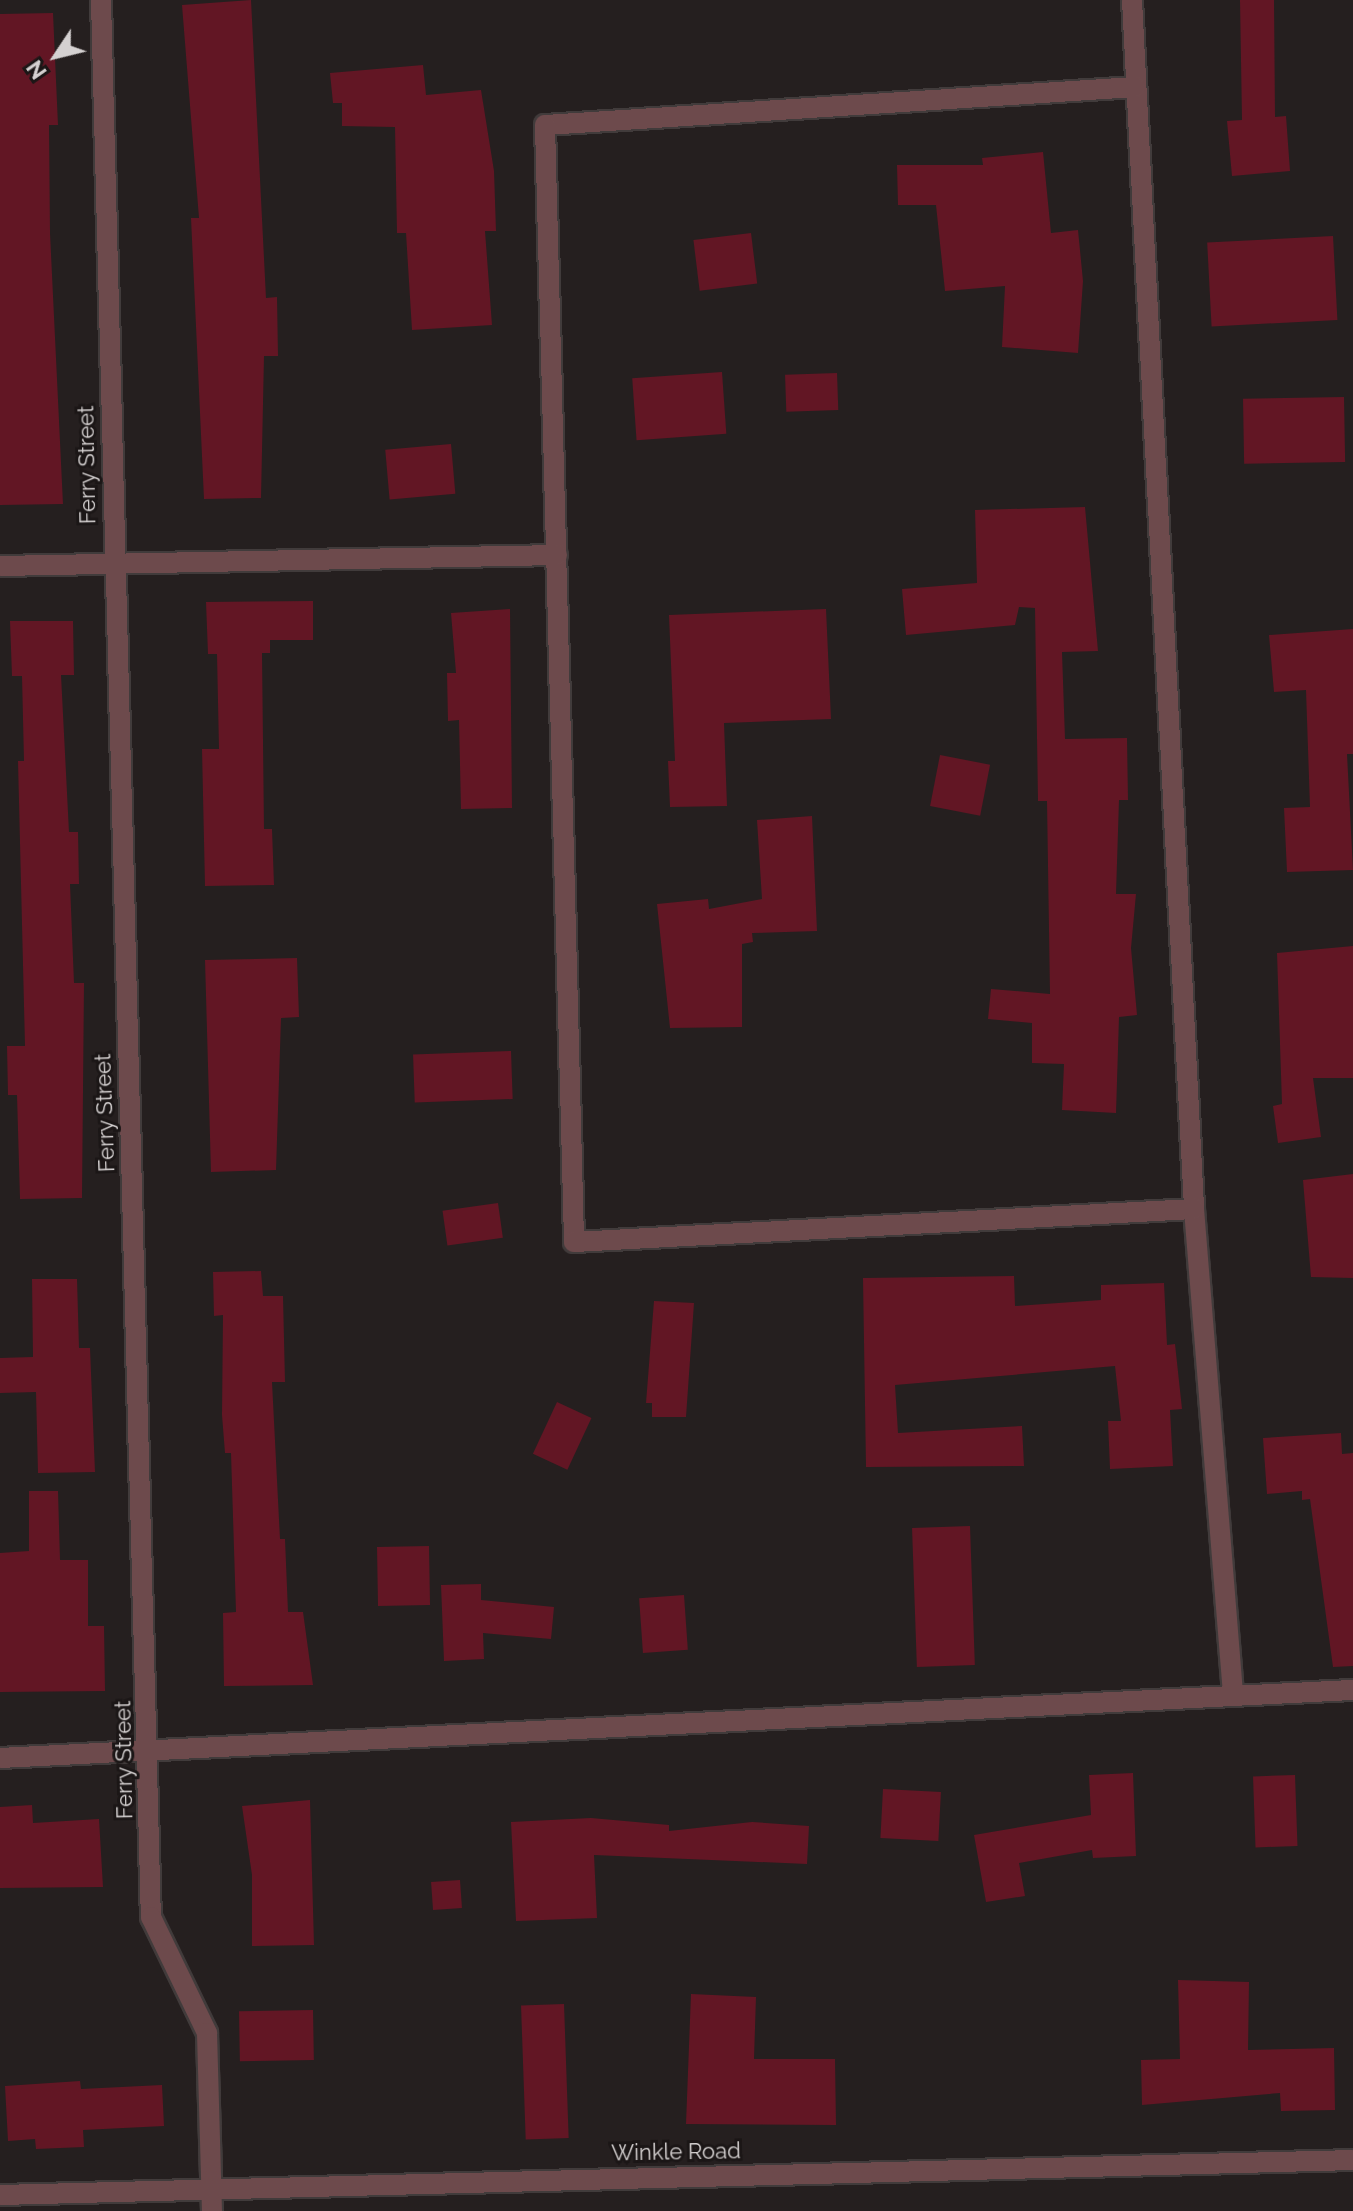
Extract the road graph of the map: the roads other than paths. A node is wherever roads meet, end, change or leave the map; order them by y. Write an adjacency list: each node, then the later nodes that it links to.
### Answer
1 (101, 0): 5 (street, Ferry Street)
2 (1132, 0): 3 (street)
3 (1135, 87): 4 (street); 7 (street)
4 (557, 555): 5 (street); 7 (street)
5 (114, 560): 6 (street); 10 (street, Ferry Street)
6 (0, 566)
7 (1194, 1209): 9 (street)
8 (1353, 1690): 9 (street)
9 (1233, 1695): 10 (street)
10 (148, 1751): 11 (street); 13 (street, Ferry Street)
11 (0, 1758)
12 (1353, 2160): 13 (street, Winkle Road)
13 (212, 2188): 14 (street, Winkle Road); 15 (street, Ferry Street)
14 (0, 2195)
15 (212, 2211)

